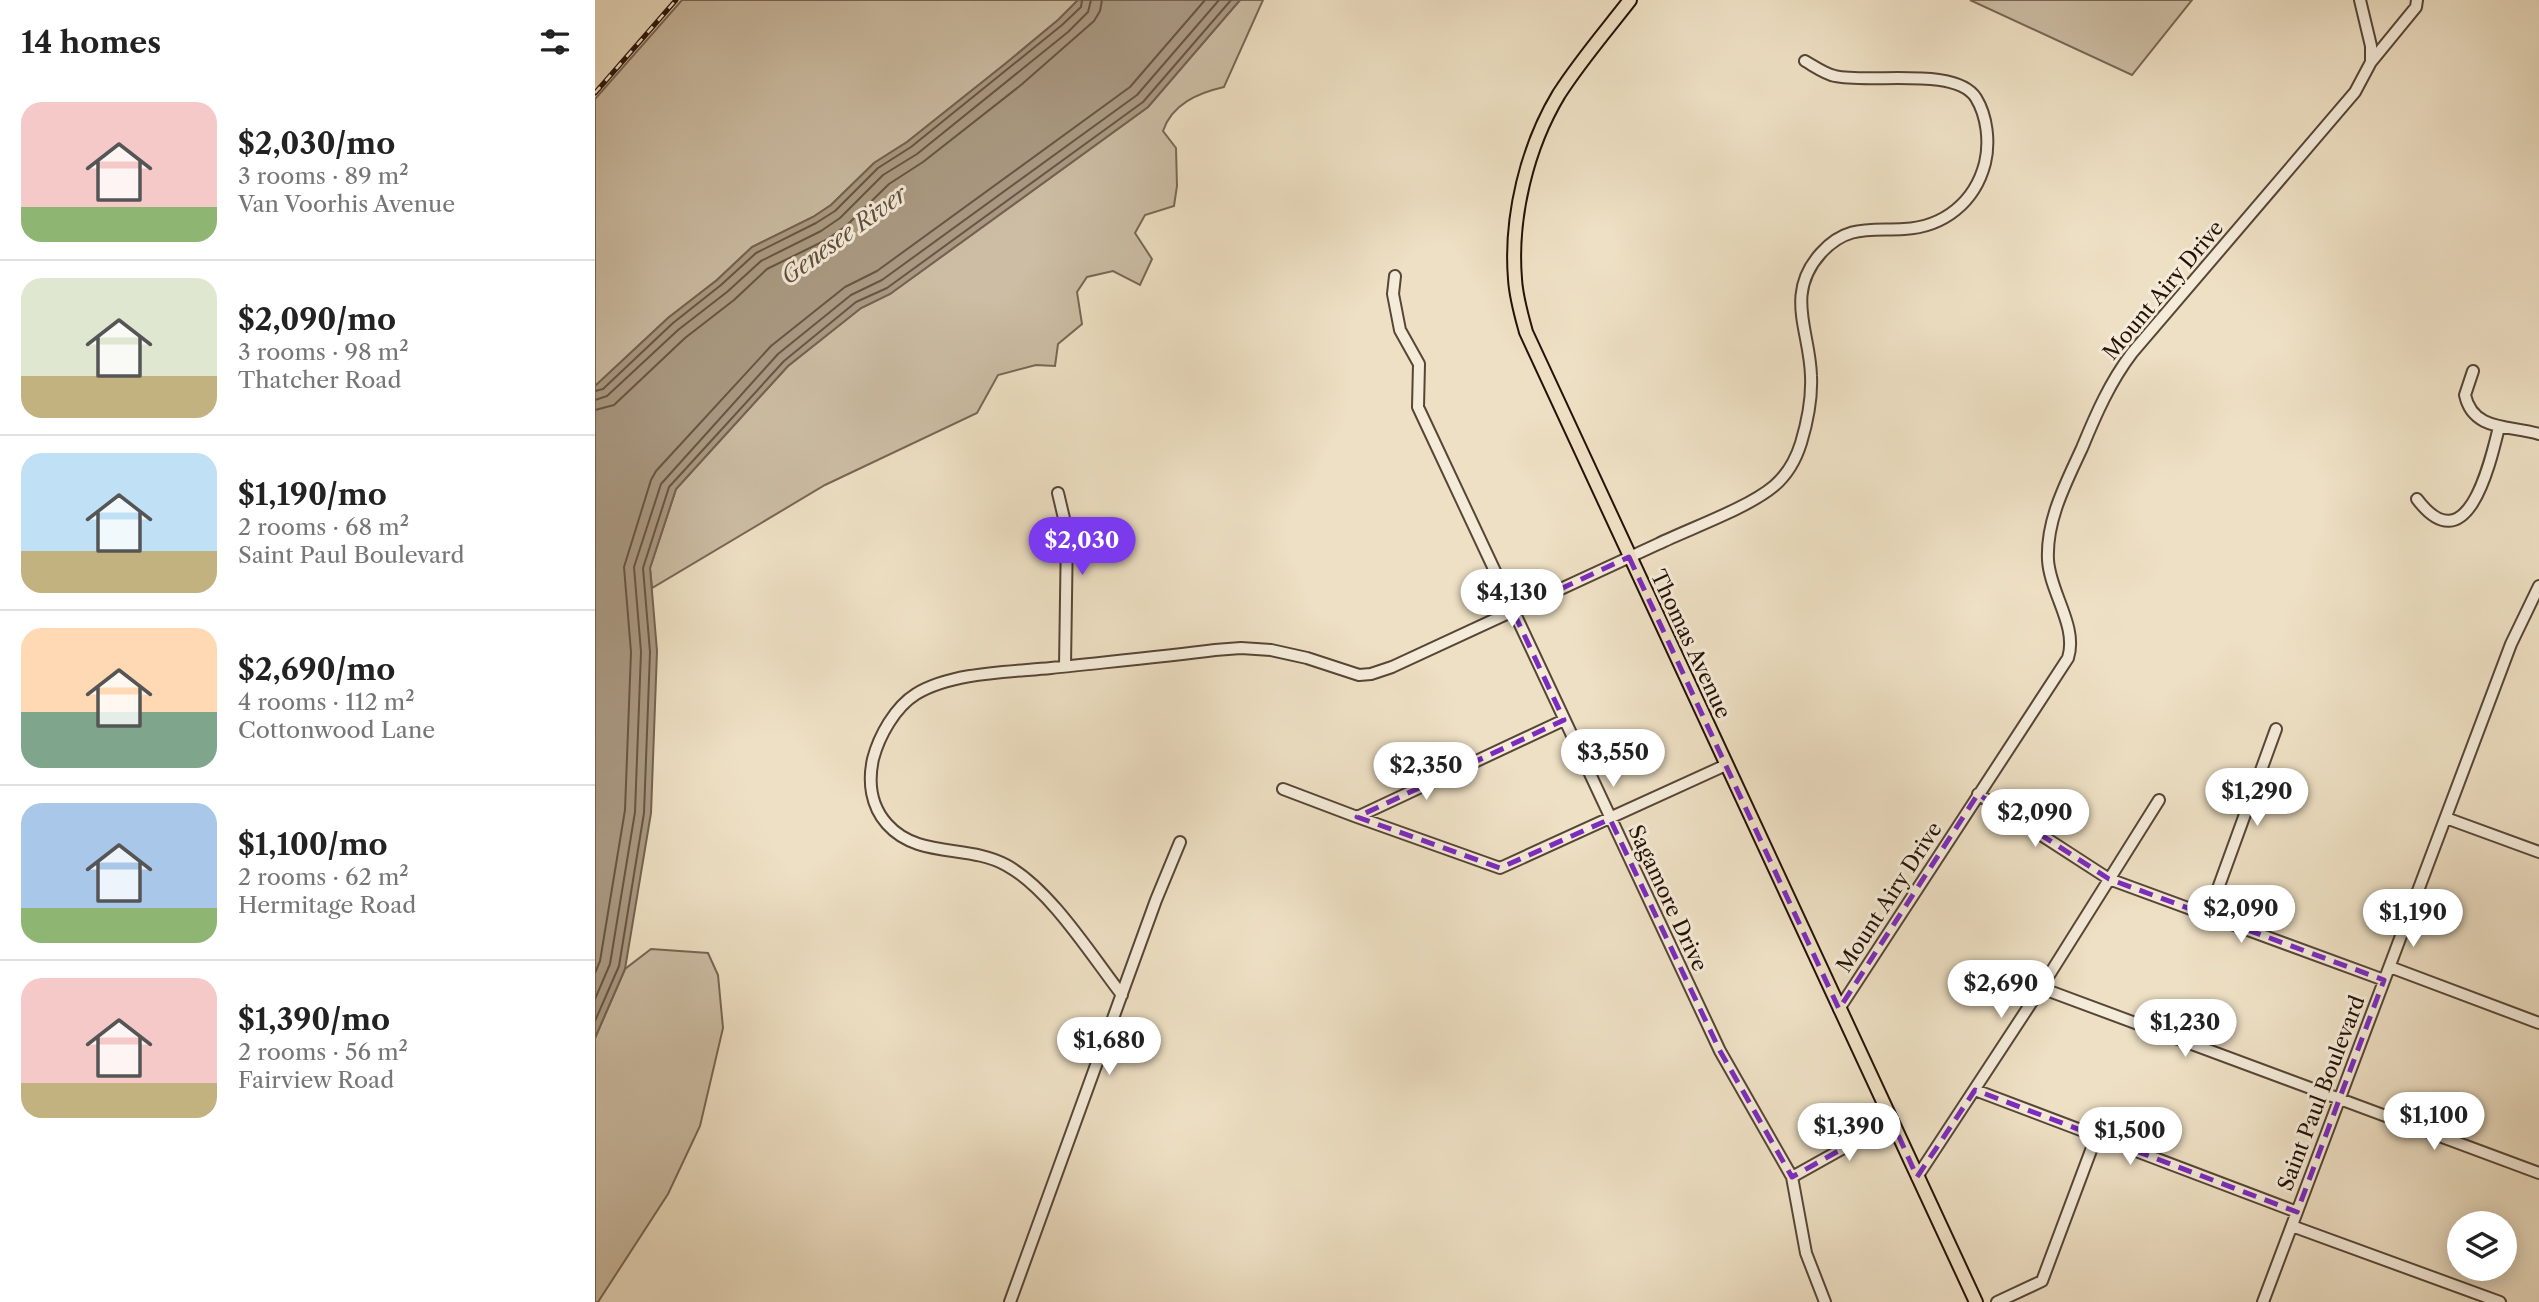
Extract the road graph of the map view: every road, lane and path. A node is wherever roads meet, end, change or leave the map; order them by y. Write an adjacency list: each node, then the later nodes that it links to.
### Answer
1 (1630, 0): 12 (main road, Thomas Avenue)
2 (2360, 0): 5 (street)
3 (2417, 0): 5 (street, Mount Airy Drive)
4 (1805, 61): 12 (street)
5 (2371, 62): 20 (street, Mount Airy Drive)
6 (1395, 276): 14 (street, Sagamore Drive)
7 (2473, 371): 8 (street)
8 (2499, 428): 9 (street); 11 (street)
9 (2539, 434)
10 (1058, 493): 15 (street)
11 (2417, 499)
12 (1629, 557): 14 (street); 18 (main road, Thomas Avenue)
13 (2539, 586): 23 (street, Saint Paul Boulevard)
14 (1513, 611): 15 (street); 16 (street, Sagamore Drive)
15 (1065, 666): 32 (street)
16 (1564, 720): 22 (street); 24 (street, Sagamore Drive)
17 (2276, 730): 28 (street)
18 (1725, 765): 24 (street); 33 (main road, Thomas Avenue)
19 (1283, 789): 22 (street)
20 (1978, 794): 27 (street); 33 (street, Mount Airy Drive)
21 (2158, 800): 27 (street)
22 (1357, 817): 24 (street)
23 (2446, 818): 26 (street); 29 (street, Saint Paul Boulevard)
24 (1610, 819): 40 (street, Sagamore Drive)
25 (1180, 842): 32 (street)
26 (2539, 852)
27 (2109, 879): 28 (street); 31 (street)
28 (2208, 916): 30 (street)
29 (2389, 967): 30 (street, Saint Paul Boulevard); 34 (street)
30 (2385, 980): 36 (street, Saint Paul Boulevard)
31 (2041, 988): 35 (street); 36 (street)
32 (1122, 995): 44 (street)
33 (1839, 1009): 37 (main road, Thomas Avenue)
34 (2539, 1023)
35 (1975, 1090): 38 (street); 41 (street)
36 (2339, 1101): 39 (street); 42 (street, Saint Paul Boulevard)
37 (1892, 1122): 40 (street); 41 (main road, Thomas Avenue)
38 (2097, 1137): 42 (street); 47 (street)
39 (2539, 1173)
40 (1792, 1177): 45 (street, Sagamore Drive)
41 (1917, 1177): 46 (main road, Thomas Avenue)
42 (2297, 1212): 43 (street, Saint Paul Boulevard)
43 (2292, 1226): 48 (street, Saint Paul Boulevard); 49 (street)
44 (1010, 1302)
45 (1825, 1302)
46 (1976, 1302)
47 (1997, 1302)
48 (2263, 1302)
49 (2500, 1302)

